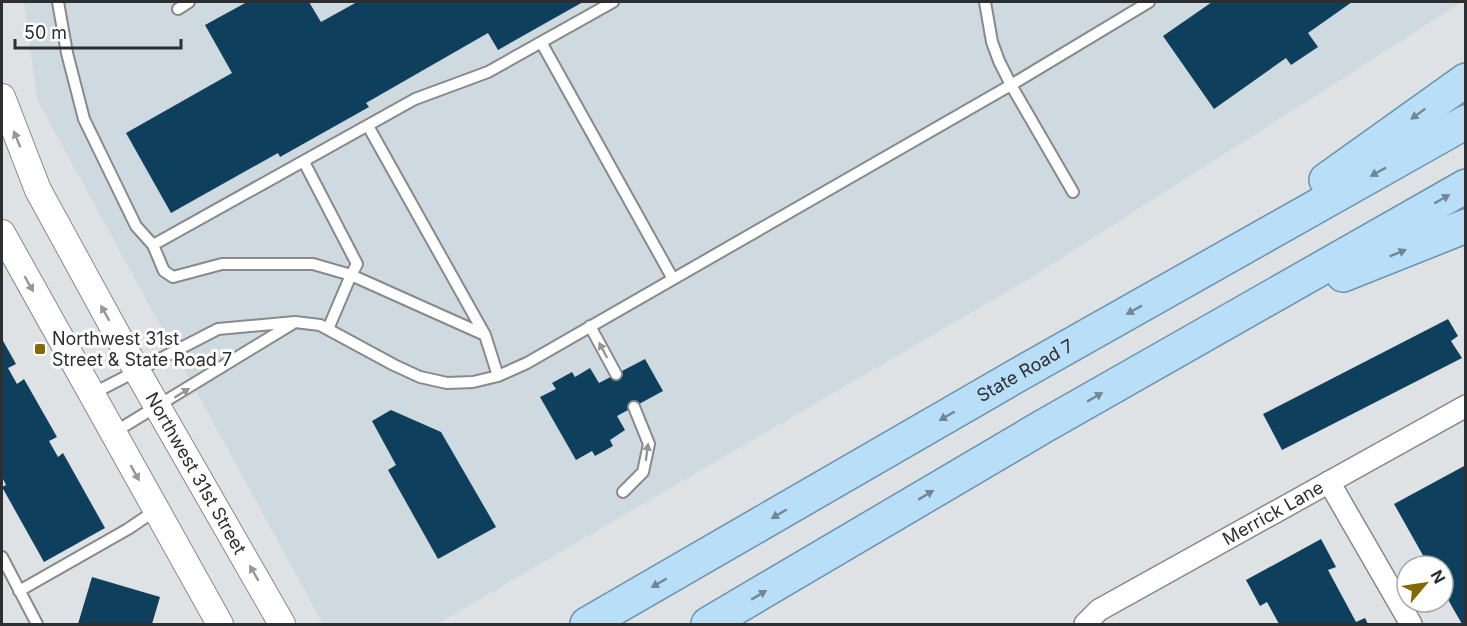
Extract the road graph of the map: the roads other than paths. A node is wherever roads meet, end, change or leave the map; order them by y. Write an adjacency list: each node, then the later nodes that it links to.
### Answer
1 (58, 2): 18 (lane)
2 (189, 2): 6 (lane)
3 (613, 2): 7 (lane)
4 (985, 2): 9 (lane)
5 (1149, 2): 9 (lane)
6 (178, 9)
7 (541, 42): 12 (lane); 20 (lane)
8 (1466, 80): 21 (main road, one-way to 21)
9 (1011, 85): 15 (lane); 20 (lane)
10 (2, 97): 27 (street, Northwest 31st Street, one-way to 10)
11 (1466, 122): 21 (main road, State Road 7, one-way to 21)
12 (368, 126): 13 (lane); 26 (lane)
13 (304, 162): 18 (lane); 19 (lane)
14 (1466, 186): 22 (main road, one-way to 14)
15 (1073, 192)
16 (1466, 226): 22 (main road, one-way to 16)
17 (2, 233): 30 (street, one-way to 30)
18 (153, 245): 19 (lane)
19 (351, 275): 25 (lane); 26 (lane)
20 (673, 279): 24 (lane)
21 (1185, 281): 43 (main road, State Road 7, one-way to 43)
22 (1227, 321): 44 (main road, one-way to 22)
23 (295, 322): 25 (lane); 27 (lane); 32 (lane, one-way to 23)
24 (590, 326): 28 (lane, one-way to 24); 29 (lane)
25 (328, 330): 29 (lane)
26 (485, 334): 29 (lane)
27 (137, 371): 30 (lane); 32 (street, Northwest 31st Street)
28 (616, 374)
29 (498, 376)
30 (92, 394): 34 (street)
31 (1466, 406): 35 (street, Merrick Lane)
32 (158, 407): 34 (lane); 42 (street, Northwest 31st Street, one-way to 32)
33 (634, 407): 36 (lane, one-way to 33)
34 (113, 433): 37 (street, one-way to 37)
35 (1329, 482): 45 (street, Merrick Lane); 46 (street)
36 (623, 492)
37 (156, 510): 39 (lane); 41 (street)
38 (2, 557): 39 (lane)
39 (19, 591): 40 (lane)
40 (38, 624)
41 (220, 624)
42 (282, 624)
43 (587, 624)
44 (708, 624)
45 (1085, 624)
46 (1411, 624)

